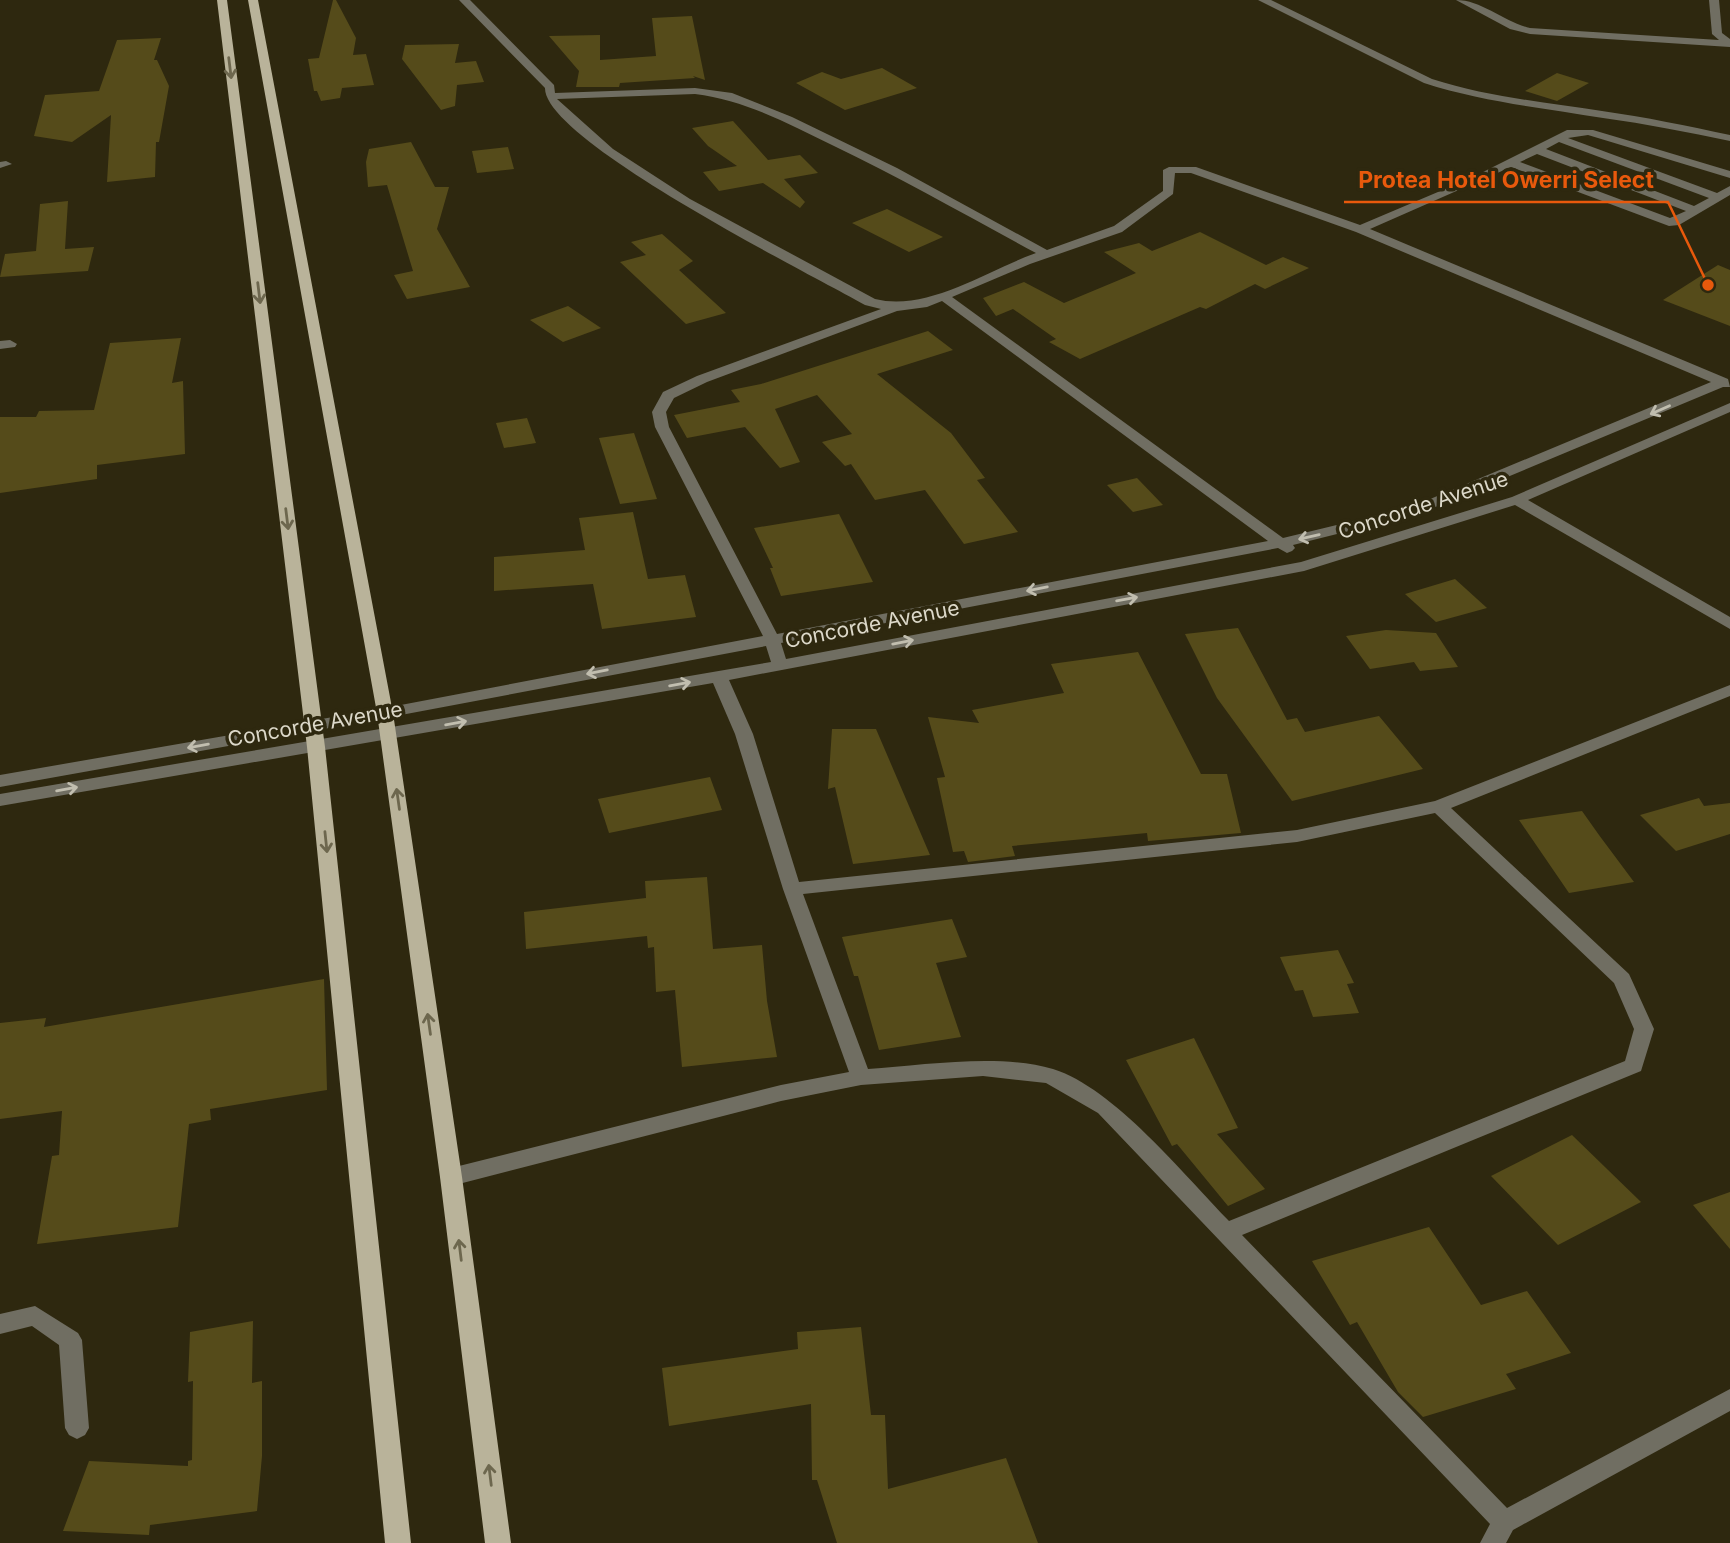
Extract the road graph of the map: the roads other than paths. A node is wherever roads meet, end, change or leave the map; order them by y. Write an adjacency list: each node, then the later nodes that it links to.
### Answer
1 (222, 0): 32 (main road, one-way to 32)
2 (253, 0): 31 (main road)
3 (464, 0): 8 (street)
4 (1263, 0): 10 (street)
5 (1461, 0): 7 (street)
6 (1714, 0): 7 (street)
7 (1730, 44)
8 (550, 96): 18 (street); 20 (street)
9 (1557, 138): 11 (street); 13 (street); 15 (street)
10 (1730, 138)
11 (1535, 149): 12 (street); 16 (street)
12 (1509, 162): 16 (street); 17 (street)
13 (1730, 175)
14 (1730, 190): 15 (street)
15 (1718, 197): 16 (street)
16 (1694, 210)
17 (1360, 229): 18 (street); 21 (street)
18 (1046, 254): 19 (street)
19 (943, 296): 20 (street); 24 (street)
20 (894, 308): 27 (street)
21 (1726, 384): 24 (street, Concorde Avenue, one-way to 24)
22 (1730, 407): 23 (street, Concorde Avenue)
23 (1517, 500): 25 (street, Concorde Avenue); 26 (street)
24 (1282, 543): 25 (street); 27 (street, Concorde Avenue, one-way to 27)
25 (1304, 566): 28 (street, Concorde Avenue, one-way to 25)
26 (1730, 624)
27 (772, 639): 28 (street); 31 (street, Concorde Avenue, one-way to 31)
28 (780, 666): 29 (street, Concorde Avenue)
29 (719, 677): 33 (street, Concorde Avenue, one-way to 29); 38 (street)
30 (1730, 690): 37 (street)
31 (386, 713): 32 (street, Concorde Avenue); 33 (main road)
32 (313, 726): 34 (main road); 35 (street, Concorde Avenue, one-way to 35)
33 (389, 735): 34 (street, Concorde Avenue); 40 (main road, one-way to 33)
34 (316, 747): 36 (street, Concorde Avenue, one-way to 34); 46 (main road, one-way to 46)
35 (0, 781)
36 (0, 800)
37 (1439, 806): 38 (street); 41 (street)
38 (792, 889): 39 (street)
39 (861, 1077): 40 (street); 41 (street)
40 (451, 1177): 47 (main road, one-way to 40)
41 (1225, 1232): 45 (street)
42 (0, 1324): 44 (street)
43 (1730, 1399): 45 (street)
44 (76, 1428)
45 (1498, 1532)
46 (398, 1543)
47 (498, 1543)

